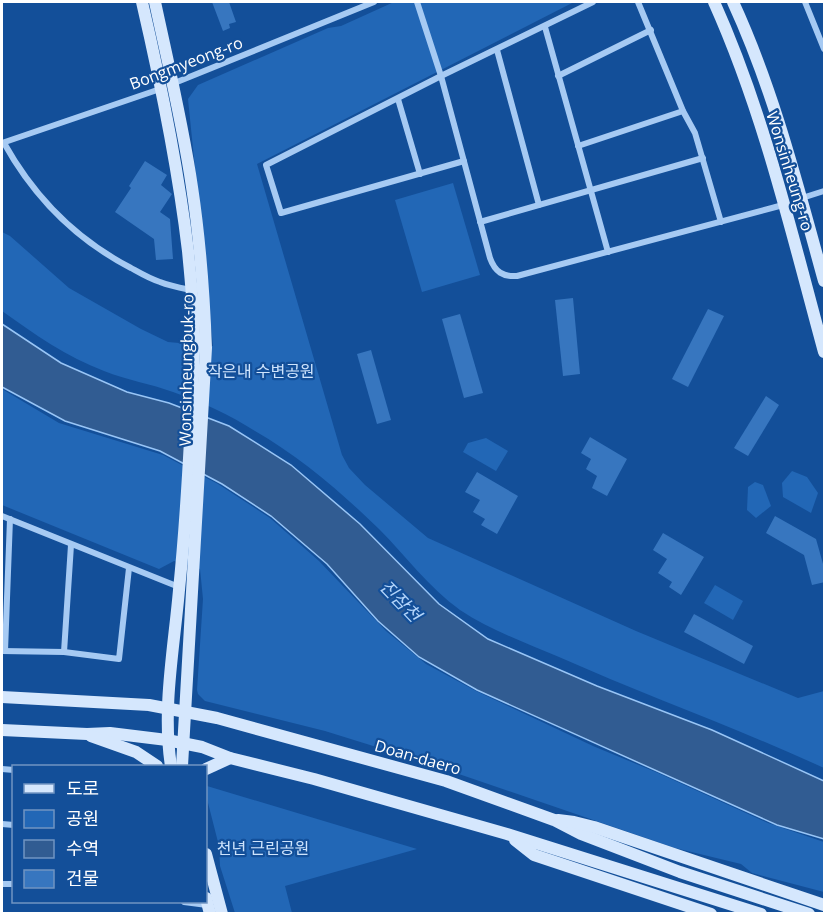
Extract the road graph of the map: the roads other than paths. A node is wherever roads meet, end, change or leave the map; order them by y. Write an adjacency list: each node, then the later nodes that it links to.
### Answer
1 (142, 2): 16 (street, Wonsinheungbuk-ro)
2 (155, 2): 16 (street, Wonsinheungbuk-ro)
3 (374, 2): 16 (street, Bongmyeong-ro)
4 (417, 2): 14 (street)
5 (593, 2): 10 (street)
6 (638, 2): 11 (street)
7 (714, 2): 28 (street, Wonsinheung-ro)
8 (733, 2): 26 (street, Wonsinheung-ro)
9 (805, 2): 13 (street)
10 (545, 27): 12 (street); 15 (street)
11 (651, 30): 15 (street); 18 (street)
12 (496, 50): 14 (street); 27 (street)
13 (825, 50)
14 (441, 76): 17 (street); 22 (street)
15 (558, 76): 20 (street)
16 (167, 86): 19 (street, Bongmyeong-ro); 33 (street, Wonsinheungbuk-ro); 35 (street, Wonsinheungbuk-ro)
17 (398, 99): 23 (street); 23 (street)
18 (683, 111): 20 (street); 21 (street)
19 (3, 143): 33 (street, Bongmyeong-ro)
20 (578, 146): 24 (street)
21 (703, 158): 24 (street); 30 (street)
22 (464, 161): 23 (street); 29 (street)
23 (420, 174)
24 (591, 190): 27 (street); 31 (street)
25 (825, 192): 26 (street)
26 (802, 198): 32 (street, Wonsinheung-ro)
27 (539, 205): 29 (street)
28 (783, 205): 30 (street); 34 (street, Wonsinheung-ro)
29 (480, 222): 31 (street)
30 (721, 222): 31 (street)
31 (608, 252)
32 (825, 281)
33 (192, 290): 35 (street, Wonsinheungbuk-ro)
34 (825, 352)
35 (192, 500): 40 (street, Wonsinheungbuk-ro); 45 (street, Wonsinheungbuk-ro)
36 (2, 516): 37 (street)
37 (10, 519): 38 (street); 41 (street)
38 (71, 545): 39 (street); 42 (street)
39 (129, 568): 40 (street); 42 (street)
40 (180, 588): 44 (street, Wonsinheungbuk-ro)
41 (3, 651): 42 (street)
42 (64, 652)
43 (2, 697): 44 (street, Doan-daero)
44 (169, 708): 45 (street, Doan-daero); 48 (street, Wonsinheungbuk-ro)
45 (184, 710): 49 (street, Wonsinheungbuk-ro); 55 (street, Doan-daero)
46 (2, 730): 47 (street)
47 (87, 734): 48 (street); 51 (street)
48 (167, 740): 49 (street); 52 (street, Wonsinheungbuk-ro)
49 (182, 743): 50 (street); 53 (street, Wonsinheungbuk-ro)
50 (230, 758): 54 (street); 56 (street)
51 (156, 765)
52 (171, 765)
53 (182, 765)
54 (207, 769)
55 (554, 820): 59 (street); 64 (street, Doan-daero)
56 (507, 834): 62 (street); 63 (street)
57 (207, 858): 61 (street)
58 (190, 903): 60 (street)
59 (825, 905)
60 (208, 906)
61 (222, 914)
62 (711, 914)
63 (761, 914)
64 (809, 914)

